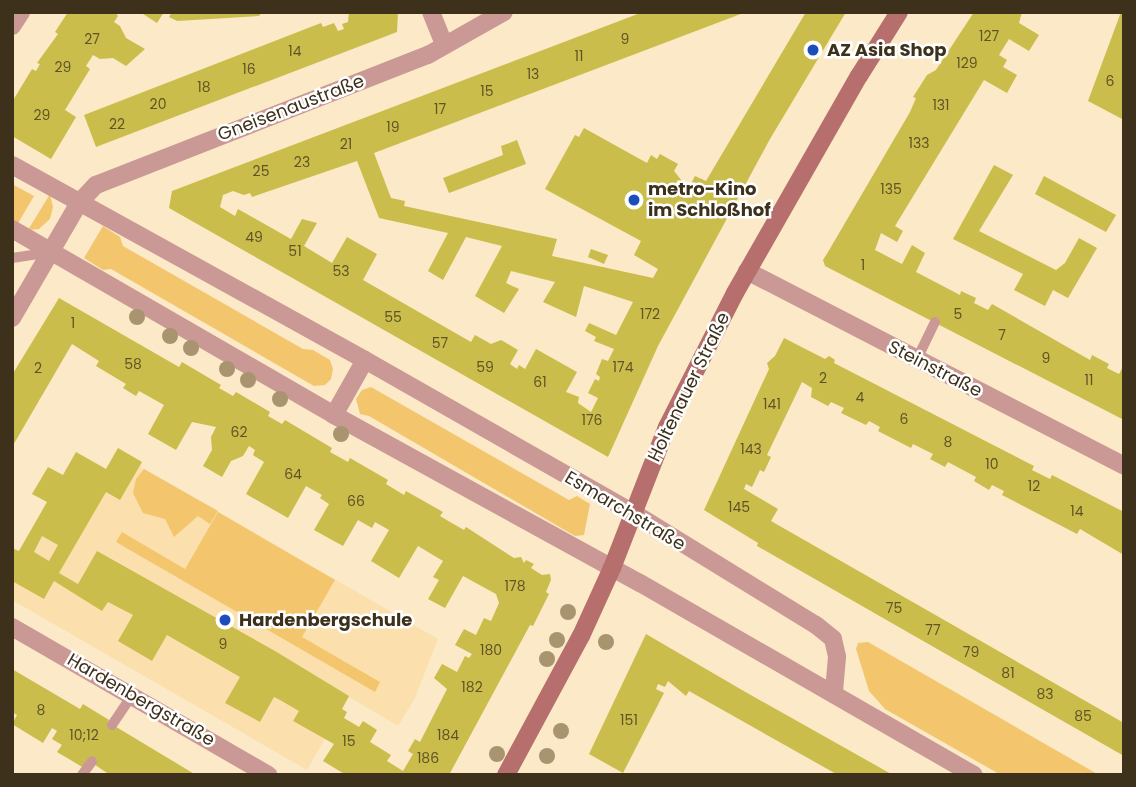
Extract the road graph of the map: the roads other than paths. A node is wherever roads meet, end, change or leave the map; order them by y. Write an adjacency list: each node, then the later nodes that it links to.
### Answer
1 (21, 12): 5 (street)
2 (431, 12): 6 (street)
3 (899, 12): 12 (main road, Holtenauer Straße)
4 (494, 15): 6 (street, Gneisenaustraße)
5 (12, 26)
6 (444, 45): 8 (street, Gneisenaustraße)
7 (12, 165): 8 (street, Esmarchstraße)
8 (79, 203): 10 (street); 16 (street, Esmarchstraße)
9 (12, 229): 10 (street)
10 (52, 252): 11 (lane); 13 (street); 17 (street)
11 (12, 258)
12 (747, 271): 15 (street, Steinstraße); 19 (main road, Holtenauer Straße)
13 (12, 318)
14 (935, 322): 15 (lane)
15 (917, 359): 18 (street, Steinstraße)
16 (365, 360): 17 (street); 19 (street, Esmarchstraße)
17 (334, 415): 20 (street)
18 (1124, 466)
19 (632, 512): 20 (main road, Holtenauer Straße); 23 (street, Esmarchstraße)
20 (612, 568): 23 (street); 28 (main road, Holtenauer Straße)
21 (12, 627): 22 (street, Hardenbergstraße)
22 (132, 694): 24 (lane); 27 (street, Hardenbergstraße)
23 (834, 694): 29 (street)
24 (112, 725)
25 (92, 761): 26 (lane)
26 (82, 775)
27 (268, 775)
28 (506, 775)
29 (974, 775)

